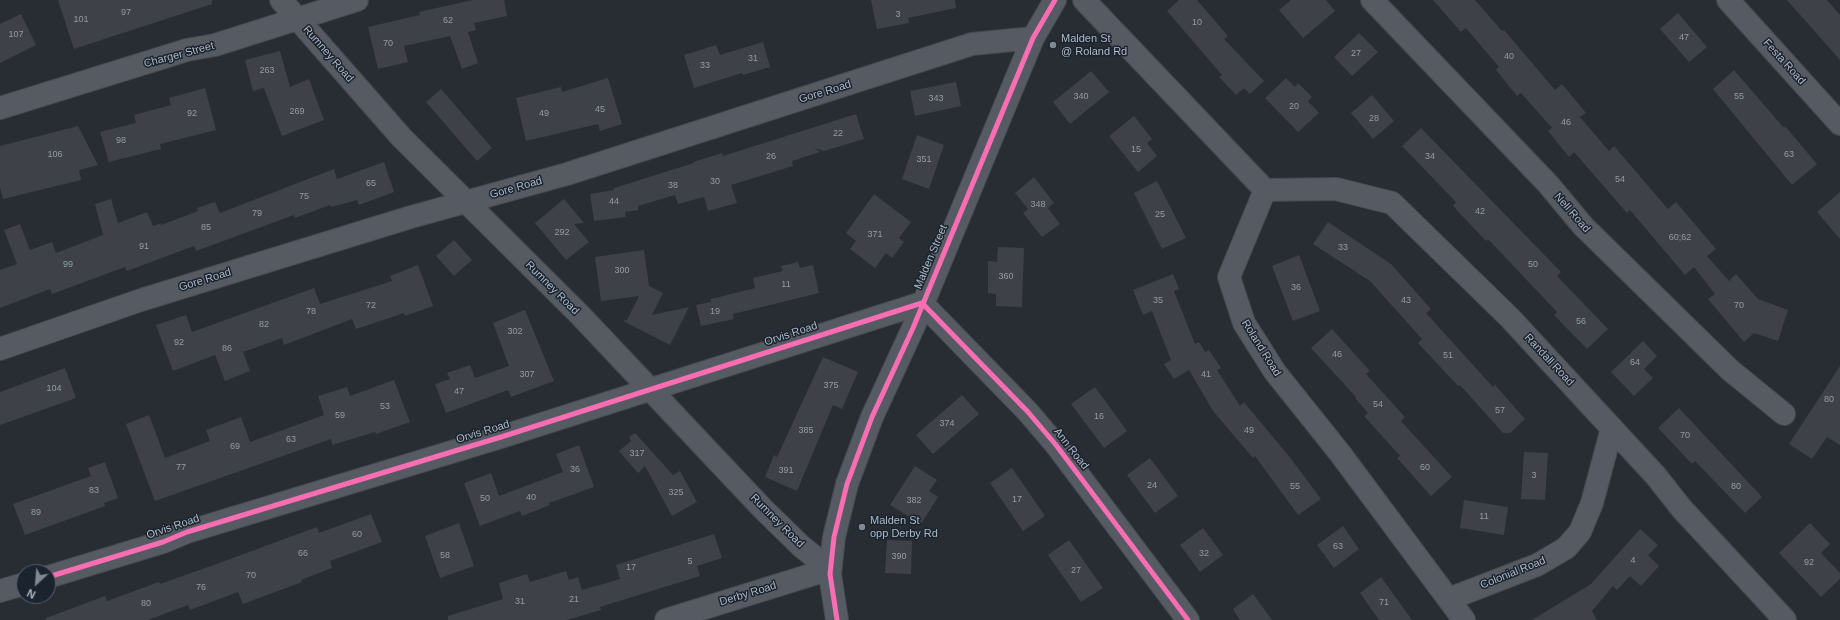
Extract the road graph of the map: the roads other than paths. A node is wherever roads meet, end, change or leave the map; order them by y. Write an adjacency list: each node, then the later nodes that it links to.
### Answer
1 (281, 0): 7 (street, Rumney Road)
2 (357, 0): 7 (street, Charger Street)
3 (1055, 0): 8 (street, Malden Street)
4 (1084, 0): 11 (street)
5 (1372, 0): 16 (street, Nell Road)
6 (1728, 0): 10 (street, Festa Road)
7 (297, 19): 9 (street, Charger Street); 12 (street, Rumney Road)
8 (1033, 38): 12 (street, Gore Road); 13 (street, Malden Street)
9 (0, 108)
10 (1840, 124)
11 (1265, 190): 17 (street, Randall Road); 22 (street, Roland Road)
12 (466, 202): 14 (street, Gore Road); 15 (street, Rumney Road)
13 (922, 303): 15 (street, Orvis Road); 18 (street, Malden Street); 25 (street, Ann Road)
14 (0, 349)
15 (650, 390): 18 (street, Rumney Road); 19 (street, Orvis Road)
16 (1784, 414)
17 (1612, 428): 22 (street, Colonial Road); 27 (street, Randall Road)
18 (830, 569): 23 (street, Derby Road); 24 (street, Malden Street)
19 (56, 575)
20 (16, 586): 21 (street)
21 (0, 591)
22 (1449, 599): 26 (street, Roland Road)
23 (666, 620)
24 (837, 620)
25 (1188, 620)
26 (1464, 620)
27 (1785, 620)

